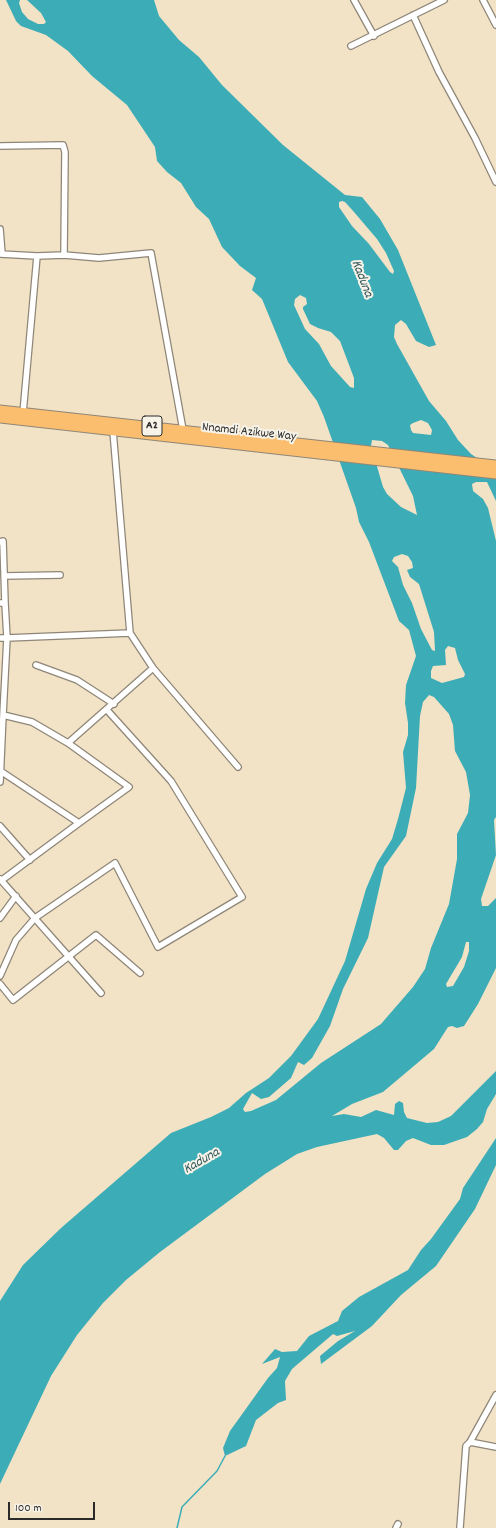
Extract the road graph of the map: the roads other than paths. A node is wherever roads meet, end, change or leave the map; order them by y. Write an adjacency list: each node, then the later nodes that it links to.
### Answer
1 (354, 0): 6 (street)
2 (444, 0): 4 (street)
3 (483, 0): 5 (street)
4 (413, 15): 6 (street); 9 (street)
5 (496, 25)
6 (374, 36): 7 (street)
7 (351, 46)
8 (0, 146): 12 (street)
9 (496, 182)
10 (0, 229): 11 (street)
11 (1, 254): 13 (street)
12 (64, 255): 13 (street); 18 (street)
13 (37, 256): 15 (street)
14 (0, 410): 15 (highway, Nnamdi Azikwe Way / A2)
15 (23, 413): 18 (highway, Nnamdi Azikwe Way / A2)
16 (0, 418): 17 (highway, Nnamdi Azikwe Way / A2)
17 (114, 430): 19 (highway, Nnamdi Azikwe Way / A2); 26 (street)
18 (183, 430): 19 (highway, Nnamdi Azikwe Way / A2)
19 (303, 447): 20 (highway, Nnamdi Azikwe Way / A2); 21 (highway, Nnamdi Azikwe Way / A2)
20 (496, 465)
21 (496, 474)
22 (0, 542): 23 (street)
23 (4, 576): 24 (street); 25 (street)
24 (60, 576)
25 (2, 603): 28 (street)
26 (130, 633): 28 (street); 30 (street)
27 (0, 638): 28 (street)
28 (7, 638): 33 (street)
29 (36, 665): 31 (street)
30 (153, 668): 31 (street); 35 (street)
31 (114, 704): 32 (street)
32 (106, 710): 34 (street); 44 (street)
33 (4, 715): 34 (street); 36 (street)
34 (68, 743): 38 (street)
35 (238, 767)
36 (2, 772): 37 (street); 38 (street)
37 (0, 782)
38 (79, 823): 40 (street)
39 (0, 826): 40 (street)
40 (30, 860): 41 (street)
41 (1, 880): 42 (street)
42 (16, 896): 43 (street); 44 (street)
43 (0, 918)
44 (35, 918): 45 (street); 47 (street)
45 (69, 956): 46 (street); 48 (street); 49 (street)
46 (140, 973)
47 (0, 976)
48 (0, 984)
49 (101, 993)
50 (496, 1395): 51 (street)
51 (470, 1442): 52 (street); 53 (street)
52 (496, 1447)
53 (460, 1528)

